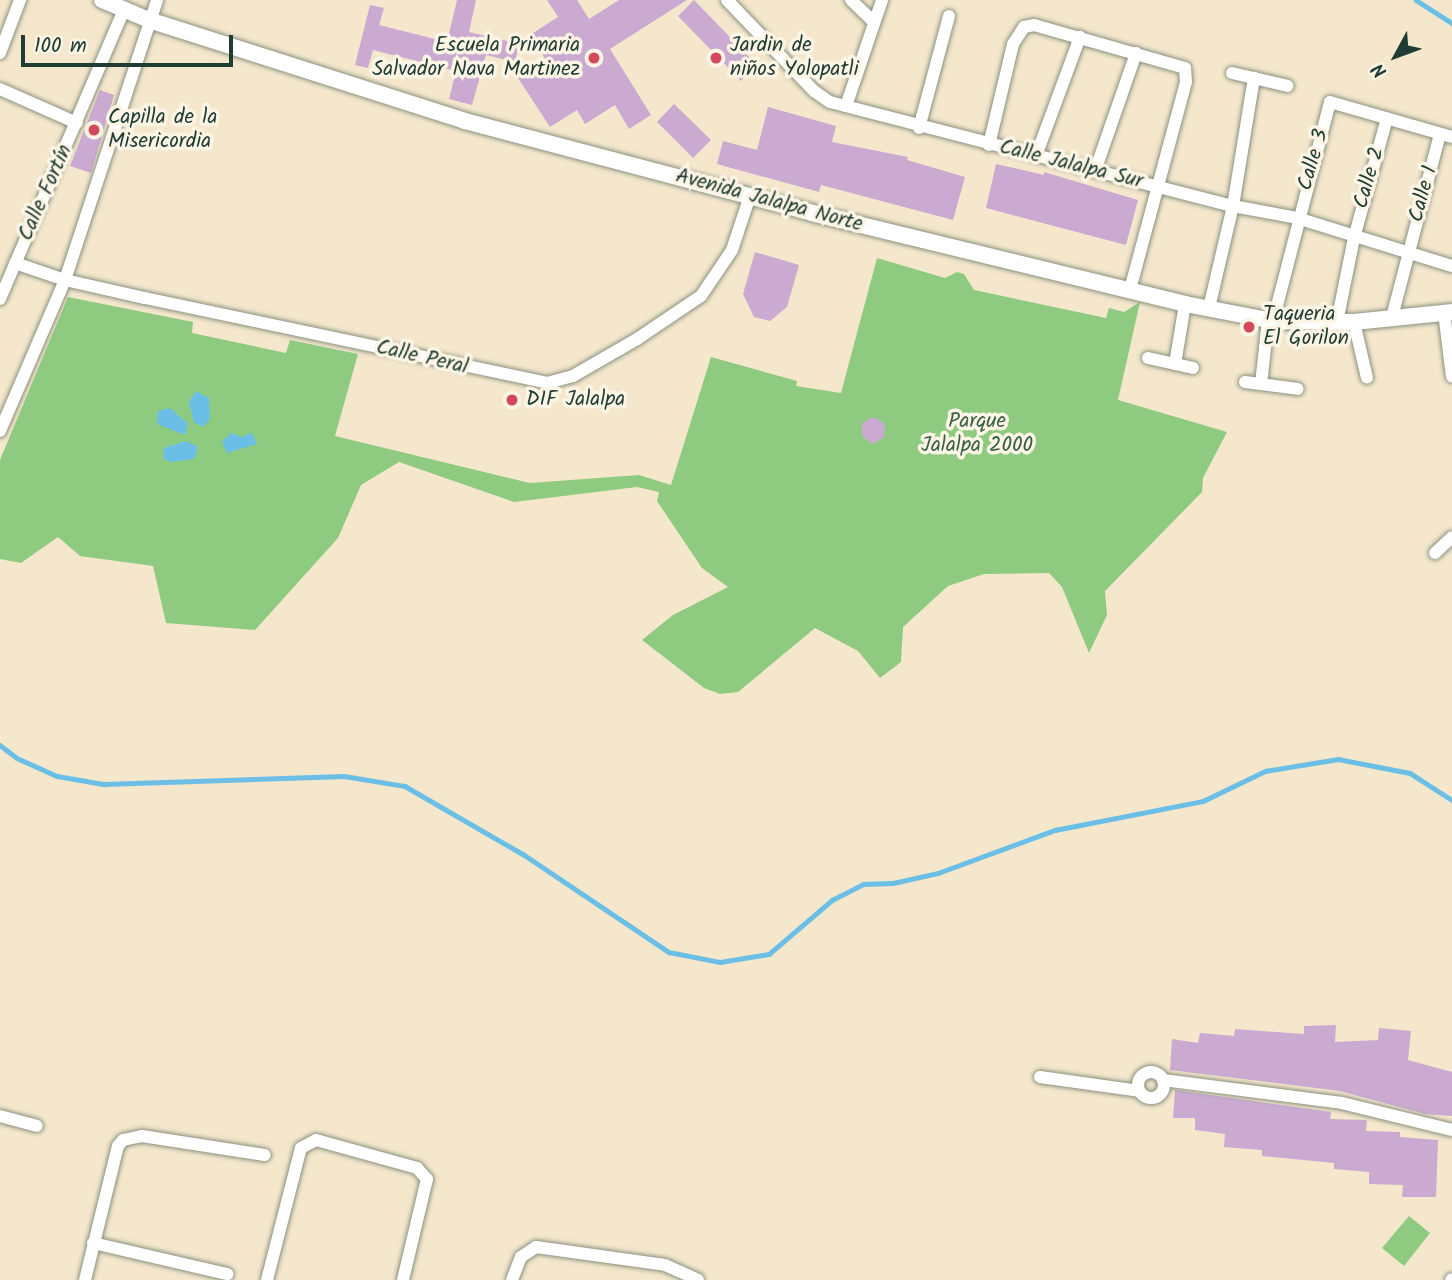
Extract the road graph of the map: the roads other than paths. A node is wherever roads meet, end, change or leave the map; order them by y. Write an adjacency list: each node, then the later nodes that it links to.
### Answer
1 (20, 0): 12 (street)
2 (102, 0): 7 (street, Avenida Jalalpa Norte)
3 (157, 0): 9 (street)
4 (727, 0): 18 (street, Calle Jalalpa Sur)
5 (851, 0): 10 (street)
6 (882, 0): 10 (street)
7 (124, 10): 9 (street, Avenida Jalalpa Norte); 20 (street, Calle Fortín)
8 (949, 16): 21 (street)
9 (149, 20): 27 (street, Avenida Jalalpa Norte); 34 (street)
10 (872, 20): 18 (street)
11 (1080, 37): 13 (street); 23 (street); 24 (street)
12 (0, 52)
13 (1136, 52): 25 (street); 26 (street)
14 (1232, 73): 15 (street)
15 (1254, 78): 16 (street); 28 (street)
16 (1288, 86)
17 (0, 89): 20 (street)
18 (846, 106): 21 (street, Calle Jalalpa Sur)
19 (1387, 118): 22 (street); 29 (street, Calle 3); 30 (street, Calle 2)
20 (77, 123): 32 (street, Calle Fortín)
21 (919, 128): 23 (street, Calle Jalalpa Sur)
22 (1446, 136): 31 (street, Calle 1)
23 (989, 145): 24 (street, Calle Jalalpa Sur)
24 (1036, 156): 25 (street, Calle Jalalpa Sur)
25 (1095, 171): 26 (street, Calle Jalalpa Sur)
26 (1158, 187): 28 (street, Calle Jalalpa Sur); 35 (street)
27 (750, 196): 34 (street, Calle Peral); 35 (street, Avenida Jalalpa Norte)
28 (1233, 206): 29 (street, Calle Jalalpa Sur); 38 (street)
29 (1297, 218): 30 (street, Calle Jalalpa Sur); 41 (street, Calle 3)
30 (1354, 238): 31 (street, Calle Jalalpa Sur); 42 (street, Calle 2)
31 (1408, 254): 33 (street, Calle Jalalpa Sur); 40 (street, Calle 1)
32 (15, 262): 34 (street, Calle Peral); 36 (street, Calle Fortín)
33 (1452, 266)
34 (65, 280): 53 (street)
35 (1130, 290): 37 (street, Avenida Jalalpa Norte)
36 (0, 299)
37 (1185, 304): 38 (street, Avenida Jalalpa Norte); 45 (street)
38 (1209, 308): 41 (street, Avenida Jalalpa Norte)
39 (1448, 312): 40 (street, Avenida Jalalpa Norte); 47 (street)
40 (1392, 317): 43 (street, Avenida Jalalpa Norte)
41 (1271, 321): 42 (street, Avenida Jalalpa Norte); 51 (street, Calle 3)
42 (1337, 322): 43 (street, Avenida Jalalpa Norte)
43 (1354, 323): 48 (street)
44 (1148, 358): 45 (street)
45 (1175, 364): 46 (street)
46 (1193, 368)
47 (1452, 377): 49 (street)
48 (1367, 378)
49 (1437, 379)
50 (1245, 382): 51 (street)
51 (1261, 384): 52 (street)
52 (1298, 389)
53 (0, 431)
54 (1452, 537): 55 (street)
55 (1435, 553)
56 (1040, 1077): 58 (street)
57 (1163, 1080): 58 (street); 58 (street); 61 (street)
58 (1139, 1091)
59 (0, 1116): 60 (street)
60 (37, 1126)
61 (1452, 1130)
62 (265, 1156): 63 (street)
63 (93, 1243): 64 (street); 65 (street)
64 (227, 1274)
65 (85, 1280)
66 (267, 1280): 67 (street)
67 (403, 1280)
68 (512, 1280): 69 (street)
69 (698, 1280)

